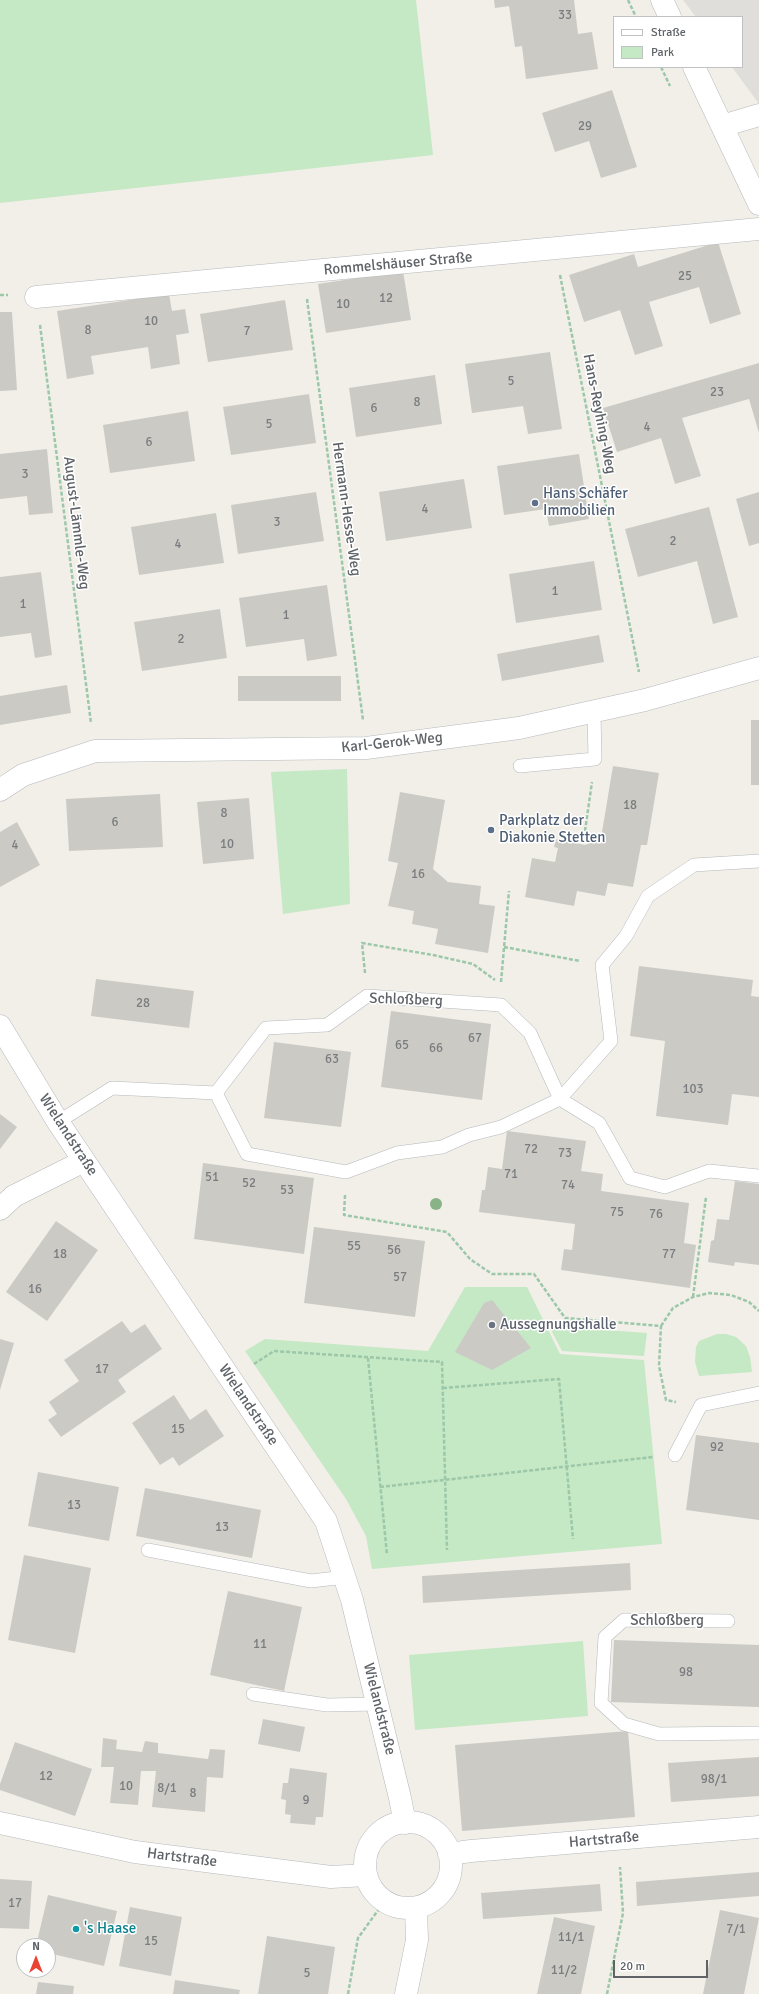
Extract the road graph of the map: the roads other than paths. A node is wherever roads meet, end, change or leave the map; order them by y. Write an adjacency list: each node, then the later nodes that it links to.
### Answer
1 (662, 0): 2 (street)
2 (670, 16)
3 (694, 68): 5 (street)
4 (759, 116): 5 (street)
5 (722, 126): 6 (street)
6 (759, 204)
7 (759, 229): 8 (street, Rommelshäuser Straße)
8 (36, 297)
9 (759, 668): 10 (street, Karl-Gerok-Weg)
10 (594, 712): 11 (lane); 12 (street, Karl-Gerok-Weg)
11 (520, 766)
12 (0, 790)
13 (759, 861): 16 (lane)
14 (0, 1026): 17 (street, Wielandstraße)
15 (216, 1093): 16 (lane); 16 (lane, Schloßberg); 17 (lane)
16 (560, 1099): 19 (lane)
17 (58, 1122): 18 (street, Wielandstraße)
18 (84, 1161): 20 (street); 24 (street, Wielandstraße)
19 (759, 1176)
20 (0, 1208)
21 (759, 1393): 22 (lane)
22 (675, 1455)
23 (148, 1550): 24 (lane)
24 (345, 1577): 27 (street, Wielandstraße)
25 (728, 1621): 28 (lane, Schloßberg)
26 (253, 1694): 27 (lane)
27 (378, 1704): 30 (street, Wielandstraße)
28 (759, 1733)
29 (0, 1823): 33 (street, Hartstraße)
30 (404, 1823): 32 (street); 33 (street)
31 (759, 1827): 32 (street, Hartstraße)
32 (449, 1854): 34 (street)
33 (366, 1876): 34 (street)
34 (416, 1908): 35 (street)
35 (406, 1994)

